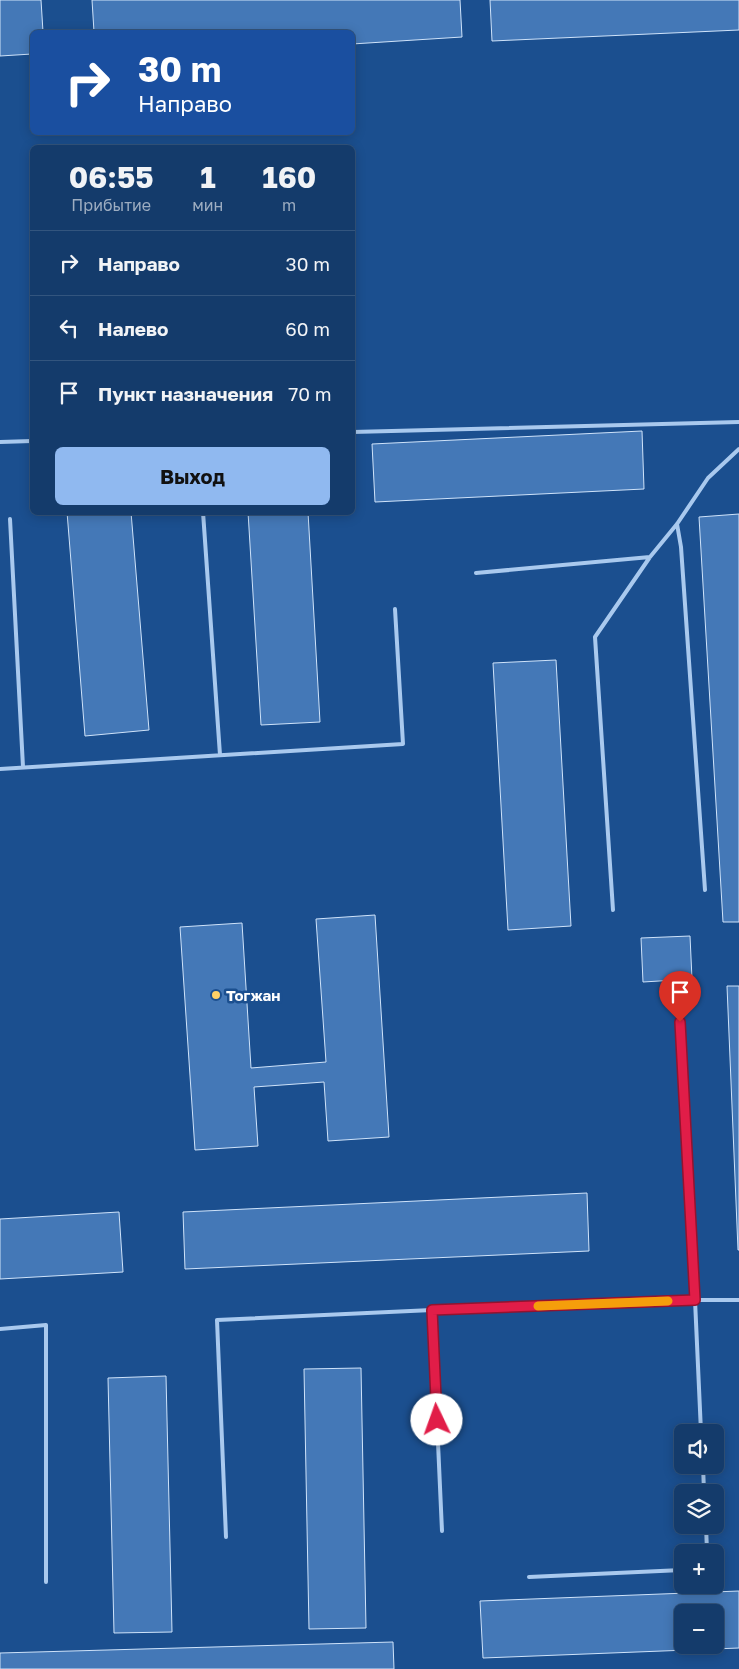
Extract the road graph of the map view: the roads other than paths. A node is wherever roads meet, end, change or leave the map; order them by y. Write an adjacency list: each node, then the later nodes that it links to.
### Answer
1 (739, 422): 2 (lane)
2 (355, 432)
3 (30, 441): 4 (lane)
4 (0, 442)
5 (739, 448): 8 (lane)
6 (203, 515): 12 (lane)
7 (10, 519): 13 (lane)
8 (677, 524): 9 (lane); 15 (lane)
9 (650, 557): 10 (lane); 16 (lane)
10 (476, 573)
11 (395, 609): 12 (lane)
12 (220, 755): 13 (lane)
13 (23, 767): 14 (lane)
14 (0, 769)
15 (705, 890)
16 (612, 910)
17 (680, 1022): 18 (lane)
18 (695, 1300): 19 (lane); 20 (lane); 22 (lane)
19 (739, 1300)
20 (432, 1310): 23 (lane); 24 (lane)
21 (0, 1328): 27 (lane)
22 (701, 1424)
23 (442, 1531)
24 (226, 1538)
25 (674, 1570): 26 (lane)
26 (528, 1577)
27 (46, 1582)

